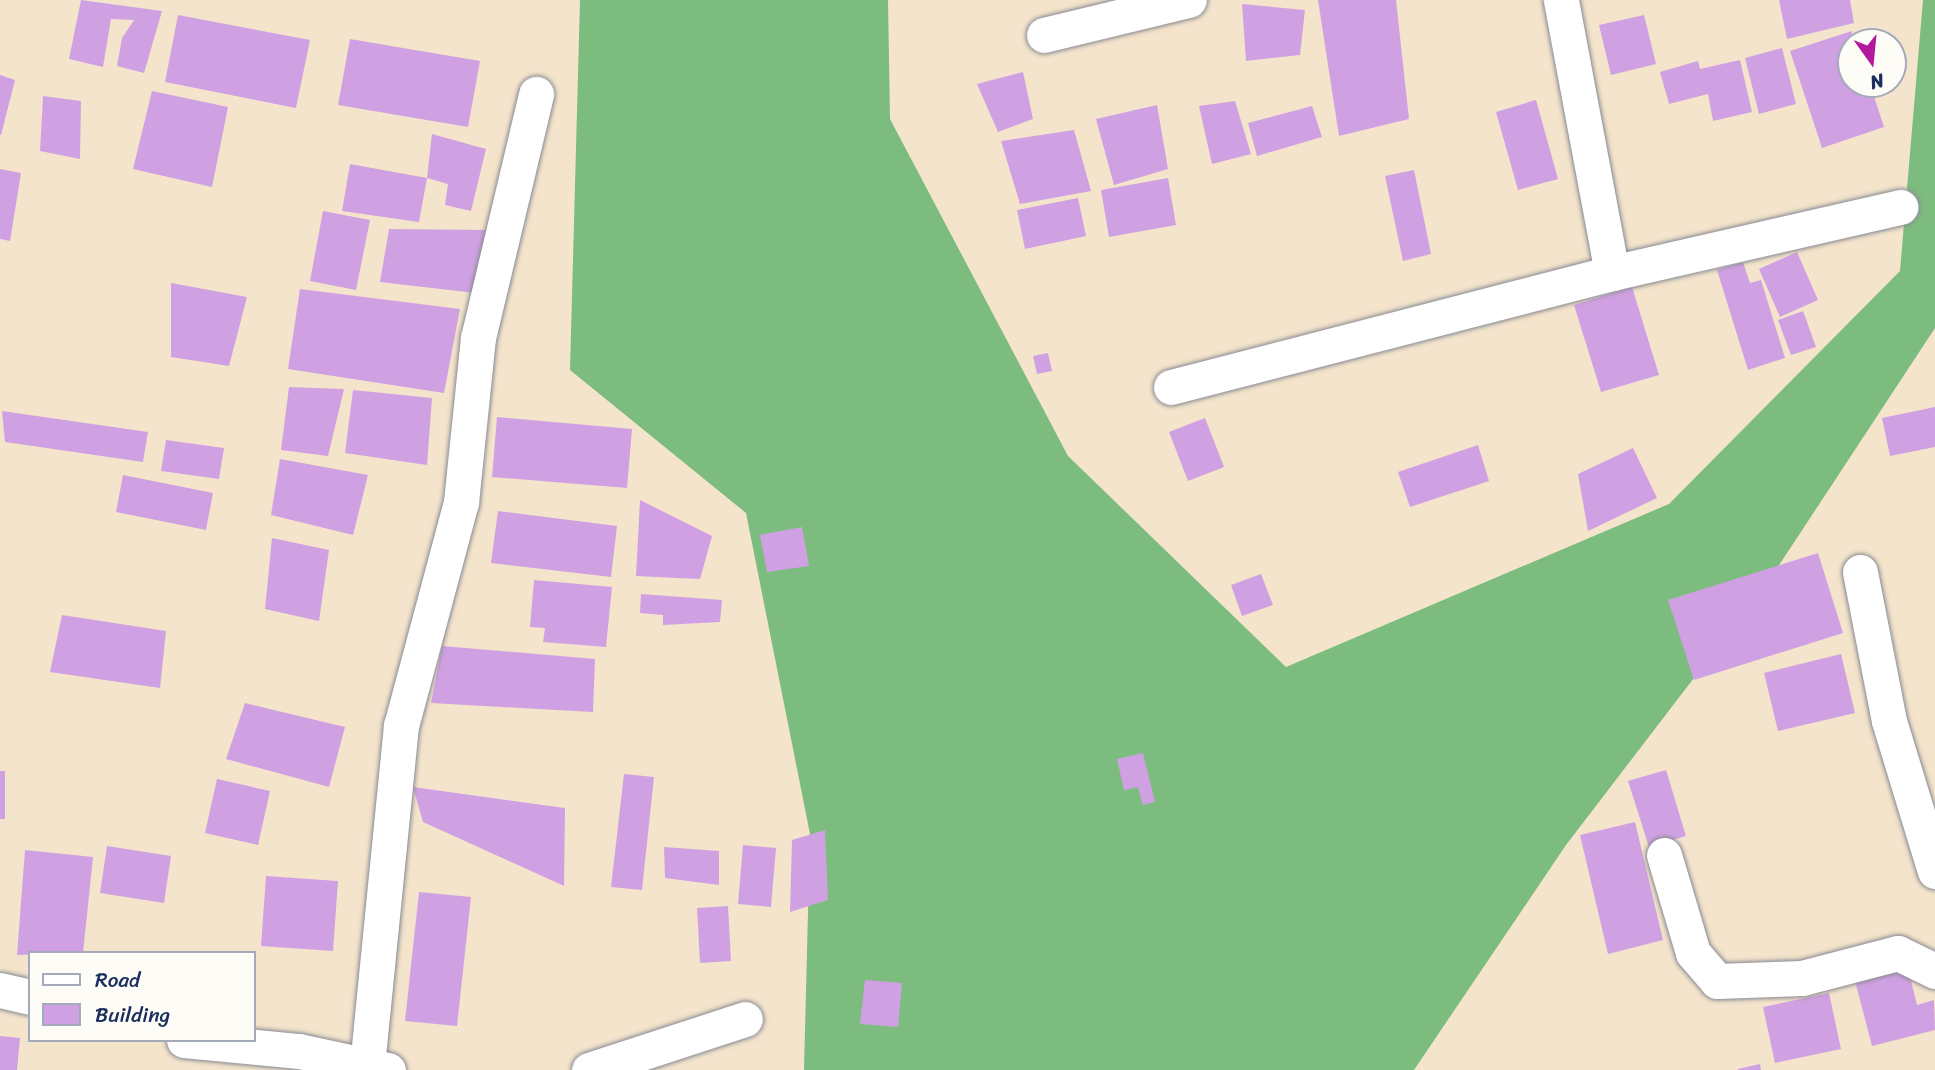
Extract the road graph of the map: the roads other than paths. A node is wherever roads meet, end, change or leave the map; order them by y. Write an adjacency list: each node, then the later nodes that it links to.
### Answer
1 (1189, 0): 3 (street)
2 (1561, 0): 6 (street)
3 (1044, 35)
4 (536, 94): 16 (street)
5 (1901, 207): 6 (street)
6 (1612, 273): 7 (street)
7 (1171, 387)
8 (1860, 572): 10 (street)
9 (1664, 856): 11 (street)
10 (1935, 871)
11 (1935, 971)
12 (0, 990): 13 (street)
13 (28, 997)
14 (745, 1020): 17 (street)
15 (198, 1042): 16 (street)
16 (377, 1068)
17 (589, 1070)

